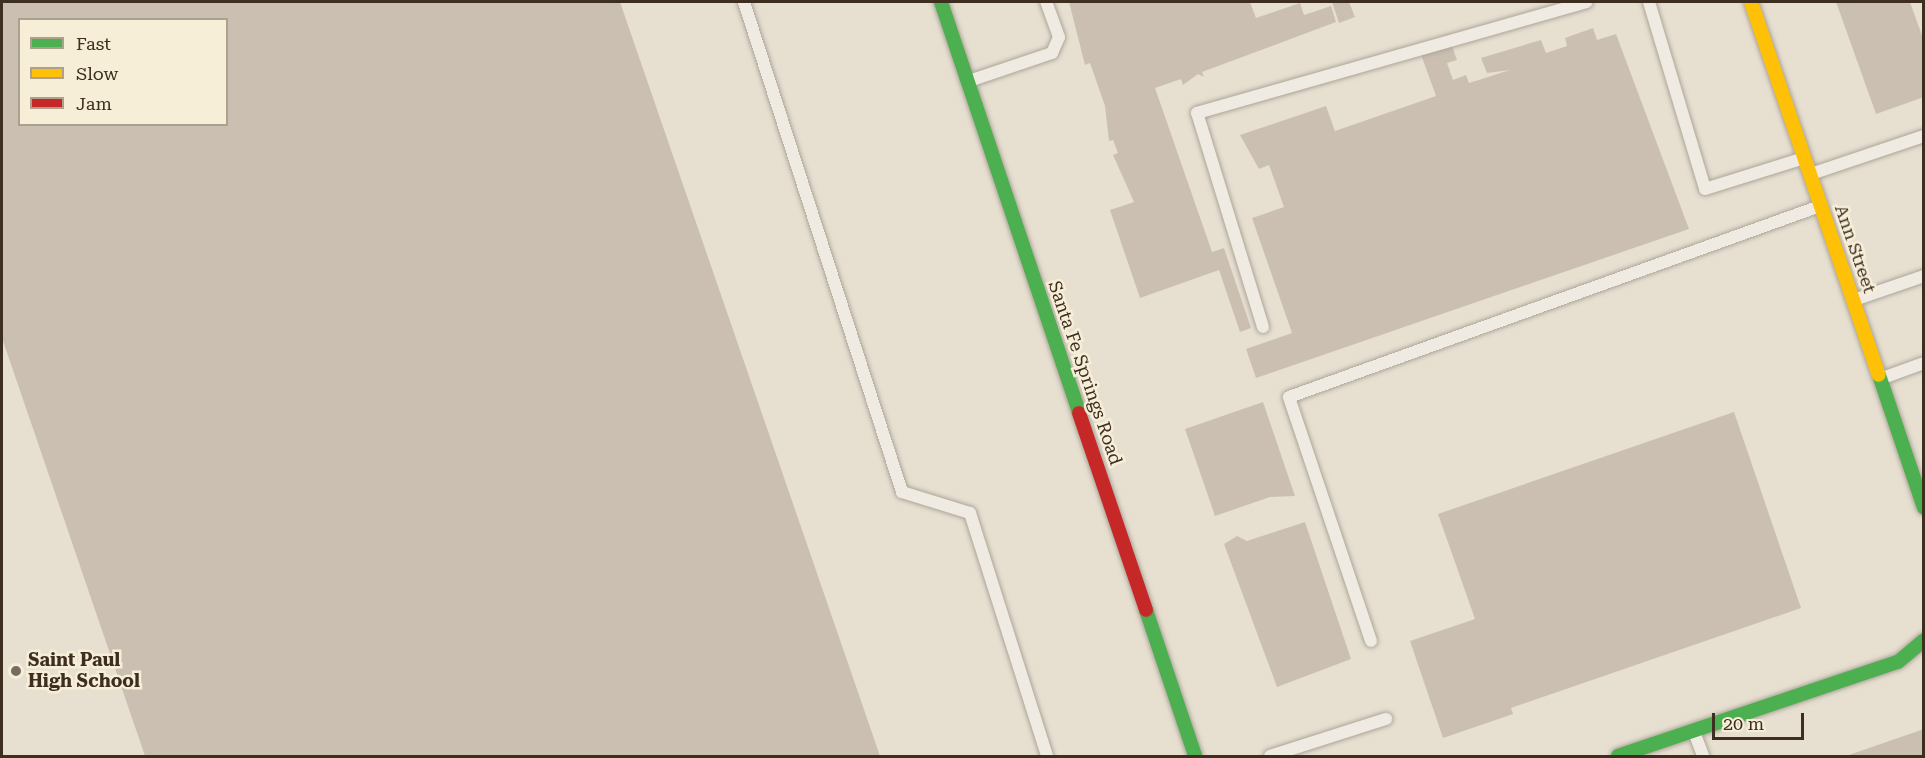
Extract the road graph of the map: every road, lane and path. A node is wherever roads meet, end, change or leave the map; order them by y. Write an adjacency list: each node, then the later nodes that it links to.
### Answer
1 (744, 2): 24 (lane)
2 (941, 2): 7 (street, Santa Fe Springs Road)
3 (1046, 2): 7 (lane)
4 (1586, 2): 14 (lane)
5 (1649, 2): 9 (lane)
6 (1751, 2): 9 (street, Ann Street)
7 (968, 81): 25 (street, Santa Fe Springs Road)
8 (1923, 136): 10 (lane)
9 (1805, 157): 10 (street, Ann Street)
10 (1810, 174): 11 (street, Ann Street)
11 (1821, 206): 13 (street, Ann Street); 21 (lane)
12 (1923, 276): 13 (lane)
13 (1853, 300): 16 (street, Ann Street)
14 (1263, 327)
15 (1923, 363): 16 (lane)
16 (1880, 379): 18 (street, Ann Street)
17 (1923, 455): 18 (lane)
18 (1908, 461): 19 (street, Ann Street)
19 (1923, 508)
20 (1923, 640): 23 (street)
21 (1371, 641)
22 (1386, 720): 26 (lane)
23 (1693, 730): 27 (street); 28 (lane)
24 (1047, 756)
25 (1195, 756)
26 (1270, 756)
27 (1618, 756)
28 (1703, 756)

